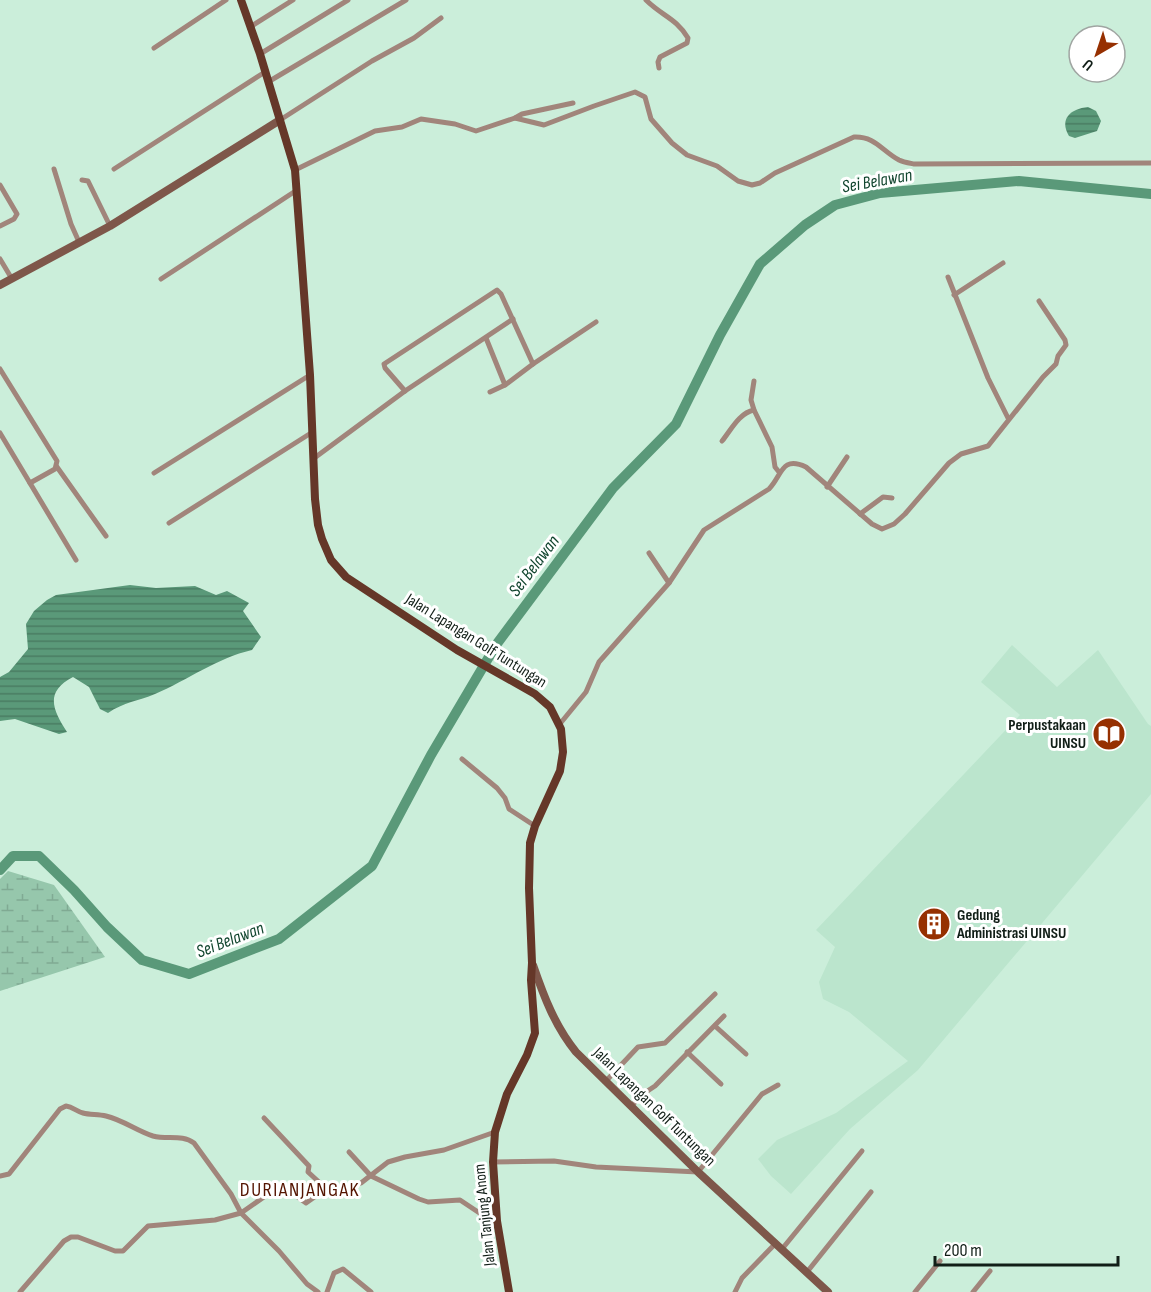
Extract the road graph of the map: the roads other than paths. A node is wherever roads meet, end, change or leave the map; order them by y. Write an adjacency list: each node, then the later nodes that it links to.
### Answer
1 (226, 0): 9 (street)
2 (241, 0): 8 (main road, Jalan Lapangan Golf Tuntungan)
3 (292, 0): 8 (street)
4 (348, 0): 10 (street)
5 (406, 0): 13 (street)
6 (646, 0): 11 (street)
7 (441, 18): 16 (street)
8 (250, 27): 10 (main road, Jalan Lapangan Golf Tuntungan)
9 (154, 48)
10 (260, 54): 12 (main road, Jalan Lapangan Golf Tuntungan)
11 (659, 68)
12 (265, 72): 13 (main road, Jalan Lapangan Golf Tuntungan); 19 (street)
13 (268, 82): 16 (main road, Jalan Lapangan Golf Tuntungan)
14 (573, 103): 15 (street)
15 (515, 118): 17 (street); 20 (street)
16 (280, 120): 20 (main road, Jalan Lapangan Golf Tuntungan); 25 (street)
17 (1151, 163)
18 (54, 169): 26 (street)
19 (114, 169)
20 (295, 170): 23 (main road, Jalan Lapangan Golf Tuntungan)
21 (82, 180): 25 (street)
22 (0, 185): 24 (street)
23 (297, 190): 31 (street); 40 (main road, Jalan Lapangan Golf Tuntungan)
24 (0, 226)
25 (110, 226): 26 (street)
26 (79, 242): 30 (street)
27 (0, 259): 30 (street)
28 (1003, 263): 33 (street)
29 (948, 277): 33 (street)
30 (12, 279): 32 (street)
31 (161, 279)
32 (0, 285)
33 (954, 295): 46 (street)
34 (1039, 301): 46 (street)
35 (513, 319): 37 (street); 38 (street); 43 (street)
36 (596, 322): 38 (street)
37 (486, 338): 42 (street); 43 (street)
38 (533, 364): 42 (street)
39 (0, 369): 52 (street)
40 (310, 375): 48 (main road, Jalan Lapangan Golf Tuntungan); 54 (street)
41 (754, 381): 45 (street)
42 (505, 385): 44 (street)
43 (405, 391): 51 (street)
44 (490, 392)
45 (754, 410): 49 (street); 53 (street)
46 (1008, 418): 58 (street)
47 (0, 433): 55 (street)
48 (311, 433): 51 (main road, Jalan Lapangan Golf Tuntungan); 59 (street)
49 (722, 441)
50 (847, 457): 56 (street)
51 (312, 460): 64 (main road, Jalan Lapangan Golf Tuntungan)
52 (57, 467): 55 (street); 60 (street)
53 (779, 472): 56 (street); 63 (street)
54 (154, 473)
55 (30, 483): 62 (street)
56 (827, 487): 58 (street)
57 (892, 498): 58 (street)
58 (860, 514)
59 (170, 523)
60 (106, 536)
61 (649, 553): 63 (street)
62 (76, 560)
63 (669, 583): 64 (street)
64 (560, 725): 66 (main road, Jalan Lapangan Golf Tuntungan)
65 (462, 759): 66 (street)
66 (535, 826): 67 (main road, Jalan Lapangan Golf Tuntungan)
67 (532, 963): 73 (street, Jalan Lapangan Golf Tuntungan); 78 (main road, Jalan Tanjung Anom)
68 (715, 994): 73 (street)
69 (724, 1016): 70 (street)
70 (715, 1026): 71 (street); 72 (street)
71 (687, 1052): 74 (street); 76 (street)
72 (746, 1054)
73 (605, 1082): 76 (street, Jalan Lapangan Golf Tuntungan)
74 (721, 1084)
75 (778, 1085): 82 (street)
76 (631, 1107): 82 (street, Jalan Lapangan Golf Tuntungan)
77 (264, 1118): 85 (street)
78 (495, 1132): 81 (main road, Jalan Tanjung Anom); 84 (street)
79 (862, 1151): 89 (street)
80 (349, 1152): 84 (street)
81 (492, 1162): 82 (street); 88 (main road, Jalan Tanjung Anom)
82 (698, 1172): 89 (street, Jalan Lapangan Golf Tuntungan)
83 (0, 1176): 87 (street)
84 (371, 1176): 85 (street); 88 (street)
85 (323, 1191): 87 (street)
86 (871, 1192): 92 (street)
87 (241, 1213): 93 (street); 94 (street)
88 (497, 1221): 97 (main road, Jalan Tanjung Anom)
89 (779, 1246): 92 (street, Jalan Lapangan Golf Tuntungan); 98 (street)
90 (940, 1261): 100 (street)
91 (990, 1271): 101 (street)
92 (807, 1272): 99 (street, Jalan Lapangan Golf Tuntungan)
93 (20, 1292)
94 (318, 1292)
95 (327, 1292): 96 (street)
96 (371, 1292)
97 (509, 1292)
98 (735, 1292)
99 (828, 1292)
100 (915, 1292)
101 (972, 1292)

